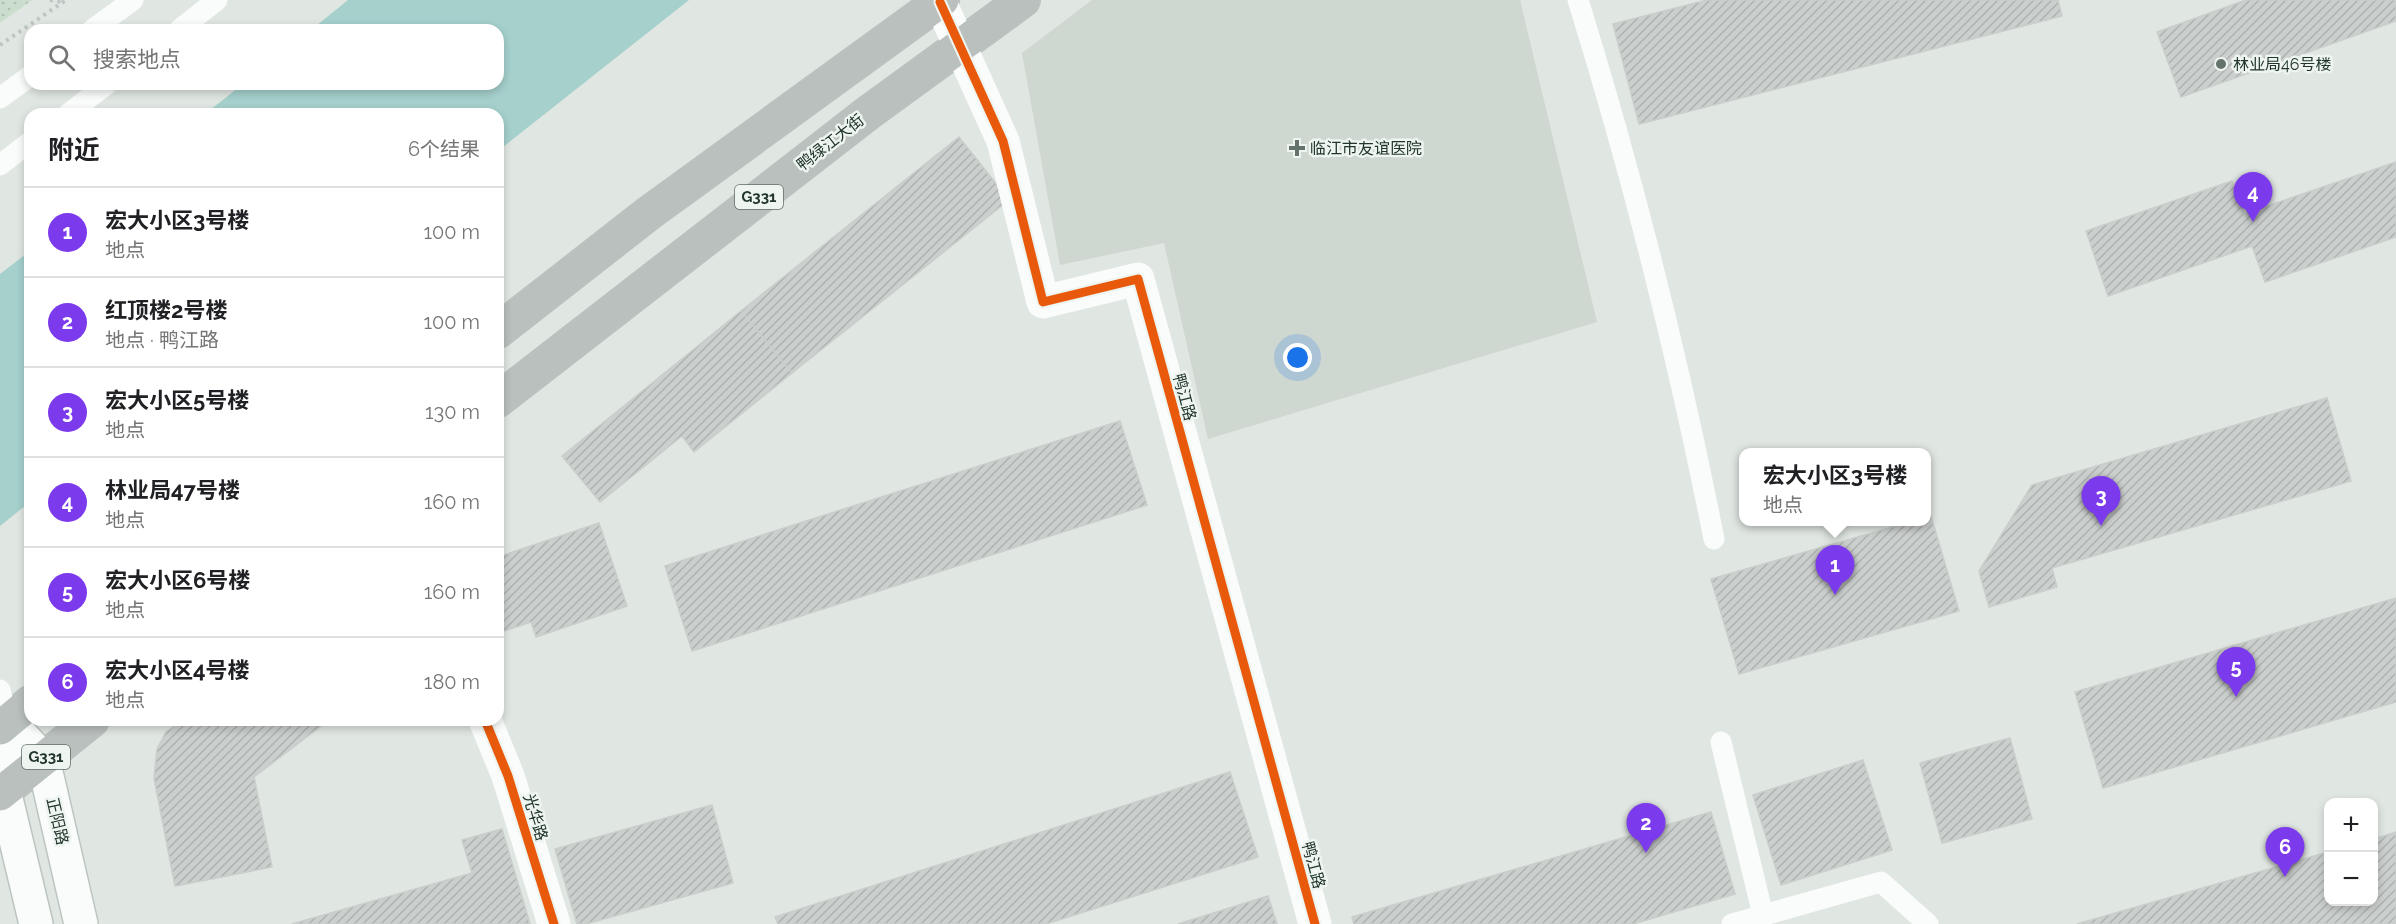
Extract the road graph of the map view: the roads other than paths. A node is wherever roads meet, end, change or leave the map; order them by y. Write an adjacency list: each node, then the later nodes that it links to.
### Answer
1 (133, 0): 6 (lane)
2 (216, 0): 7 (lane)
3 (1023, 0): 8 (highway, 鸭绿江大街 / G331)
4 (1578, 0): 17 (lane)
5 (941, 1): 8 (street, 鸭江路); 15 (highway)
6 (100, 24)
7 (186, 24)
8 (960, 46): 16 (highway, 鸭绿江大街 / G331); 28 (street, 鸭江路)
9 (24, 80): 11 (lane)
10 (100, 90): 12 (lane)
11 (0, 98)
12 (76, 108)
13 (24, 147): 14 (lane)
14 (0, 165)
15 (504, 326)
16 (504, 395)
17 (1714, 539)
18 (10, 710): 22 (street, 正阳路); 23 (street, 正阳路)
19 (84, 726): 22 (highway, G331)
20 (487, 726): 27 (street, 光华路)
21 (1721, 742): 24 (lane)
22 (43, 759): 23 (highway, G331); 26 (street, 正阳路)
23 (2, 792): 25 (street, 正阳路)
24 (1763, 915): 29 (lane); 30 (lane)
25 (36, 924)
26 (81, 924)
27 (554, 924)
28 (1315, 924)
29 (1732, 924)
30 (1928, 924)

